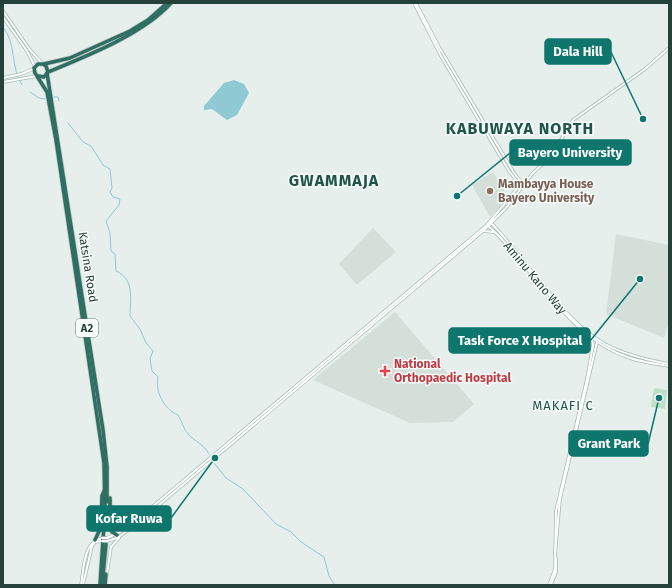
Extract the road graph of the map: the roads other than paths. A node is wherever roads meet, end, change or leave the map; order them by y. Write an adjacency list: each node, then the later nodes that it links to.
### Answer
1 (167, 3): 7 (highway)
2 (171, 3): 9 (highway)
3 (415, 3): 14 (main road); 15 (main road)
4 (3, 11): 7 (main road)
5 (3, 17): 8 (main road)
6 (669, 48): 15 (main road)
7 (44, 64): 8 (highway); 9 (highway, A2)
8 (35, 68): 10 (highway, A2); 11 (main road)
9 (48, 72): 10 (highway); 29 (highway, Katsina Road / A2)
10 (37, 76): 11 (main road); 29 (highway, Katsina Road / A2)
11 (16, 77): 12 (main road); 13 (main road)
12 (3, 78)
13 (3, 82)
14 (516, 180): 15 (main road); 16 (main road)
15 (523, 185): 16 (main road); 17 (main road)
16 (517, 190): 18 (main road)
17 (495, 220): 18 (main road); 20 (main road)
18 (490, 223): 19 (main road); 20 (main road, Aminu Kano Way)
19 (488, 226): 21 (main road); 22 (main road, Aminu Kano Way); 23 (main road)
20 (495, 228): 24 (main road, Aminu Kano Way)
21 (483, 231): 22 (main road); 23 (main road)
22 (495, 232): 24 (main road, Aminu Kano Way)
23 (438, 268): 30 (main road)
24 (550, 295): 25 (main road, Aminu Kano Way); 27 (main road, Aminu Kano Way)
25 (592, 339): 26 (main road, Aminu Kano Way); 33 (main road)
26 (597, 342): 27 (main road, Aminu Kano Way); 33 (main road)
27 (628, 356): 28 (main road, Aminu Kano Way)
28 (669, 365)
29 (106, 489): 30 (highway); 31 (highway); 35 (highway, Katsina Road / A2); 35 (highway, Katsina Road / A2)
30 (119, 535): 32 (main road, bridge); 35 (main road)
31 (95, 540): 32 (main road); 34 (main road)
32 (102, 540): 34 (main road)
33 (551, 581): 36 (main road)
34 (82, 585)
35 (103, 585)
36 (550, 585)

